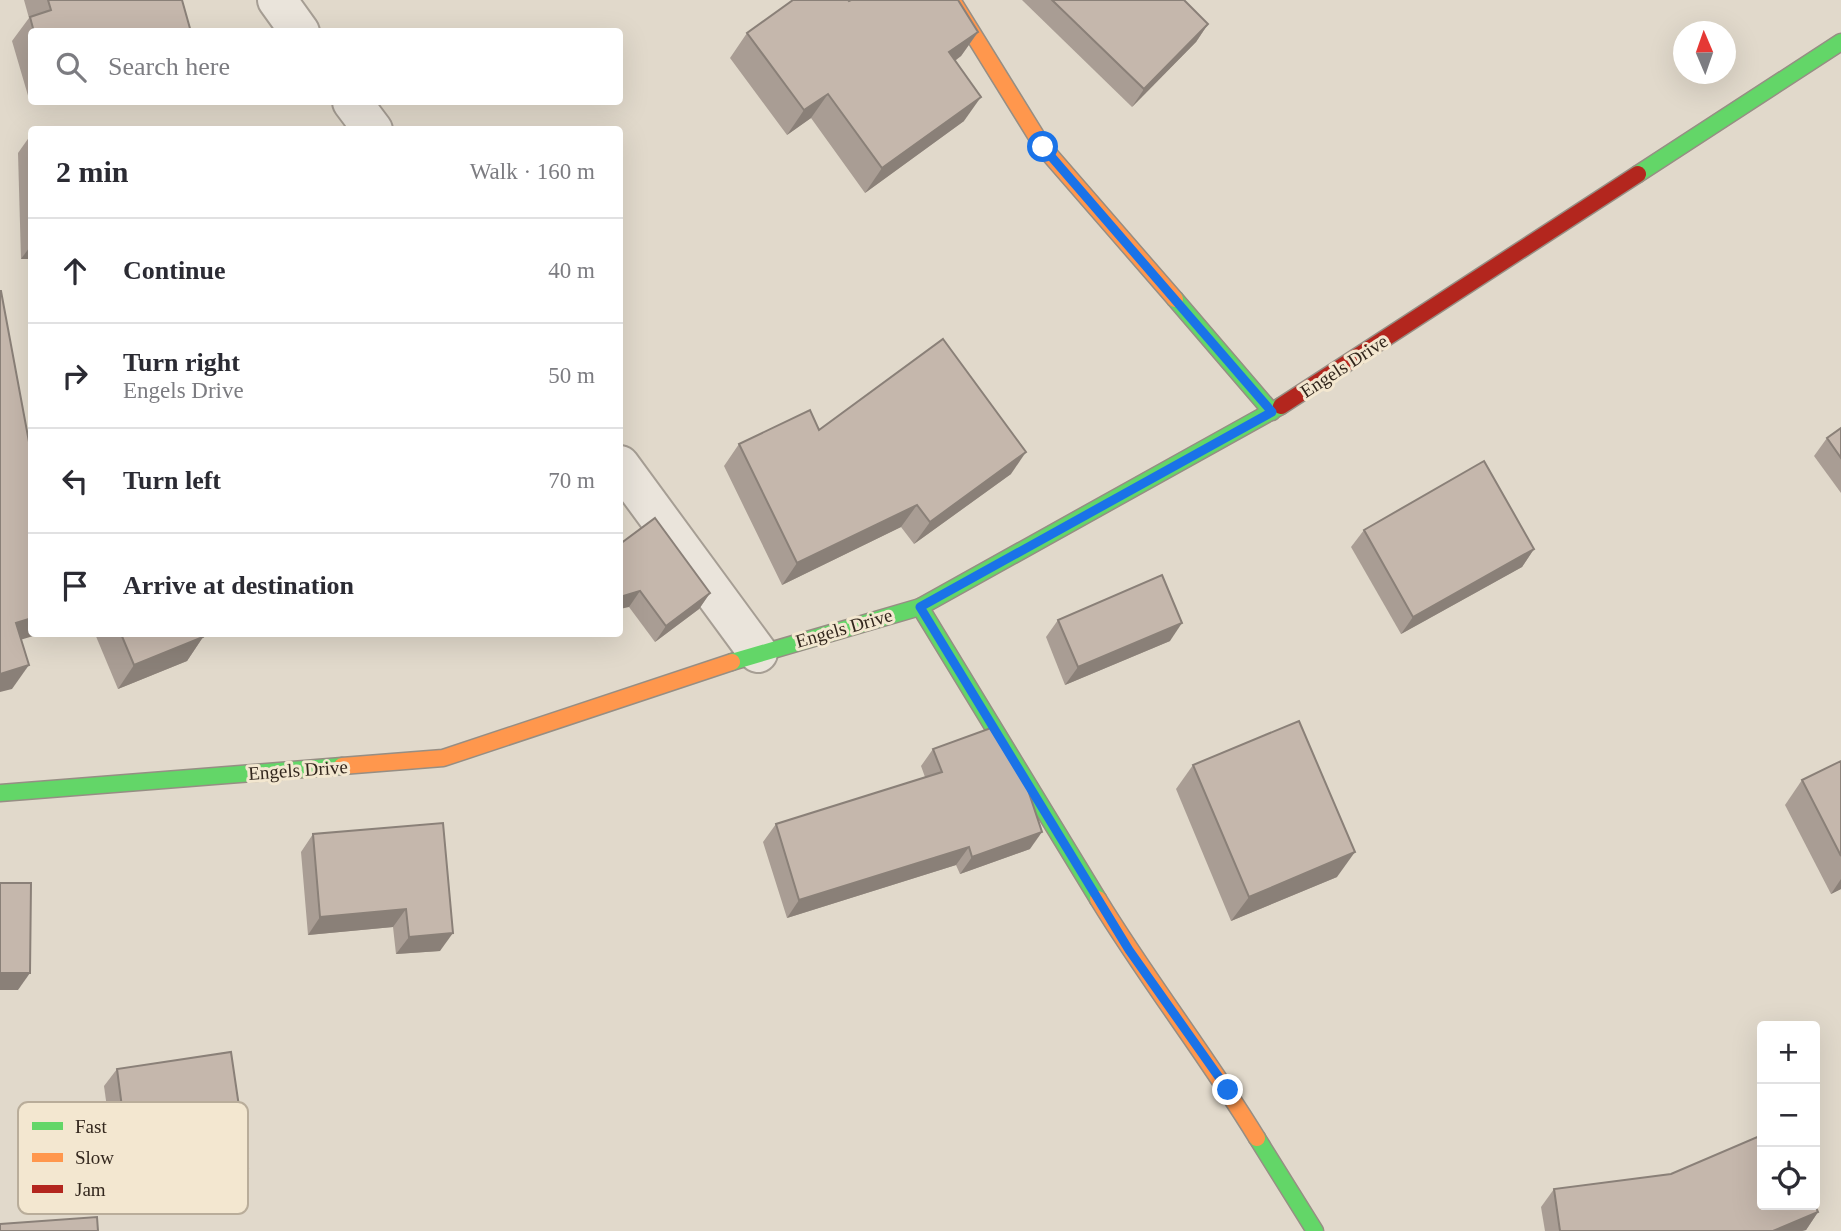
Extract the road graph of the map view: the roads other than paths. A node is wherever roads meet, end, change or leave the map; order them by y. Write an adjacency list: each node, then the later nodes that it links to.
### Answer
1 (277, 0): 3 (street)
2 (952, 0): 7 (street)
3 (297, 28)
4 (1841, 42): 7 (street, Engels Drive)
5 (354, 105): 6 (street)
6 (370, 126)
7 (1272, 412): 9 (street, Engels Drive)
8 (623, 469): 10 (street)
9 (920, 607): 10 (street, Engels Drive); 12 (street)
10 (758, 653): 11 (street, Engels Drive)
11 (0, 793)
12 (1315, 1231)

